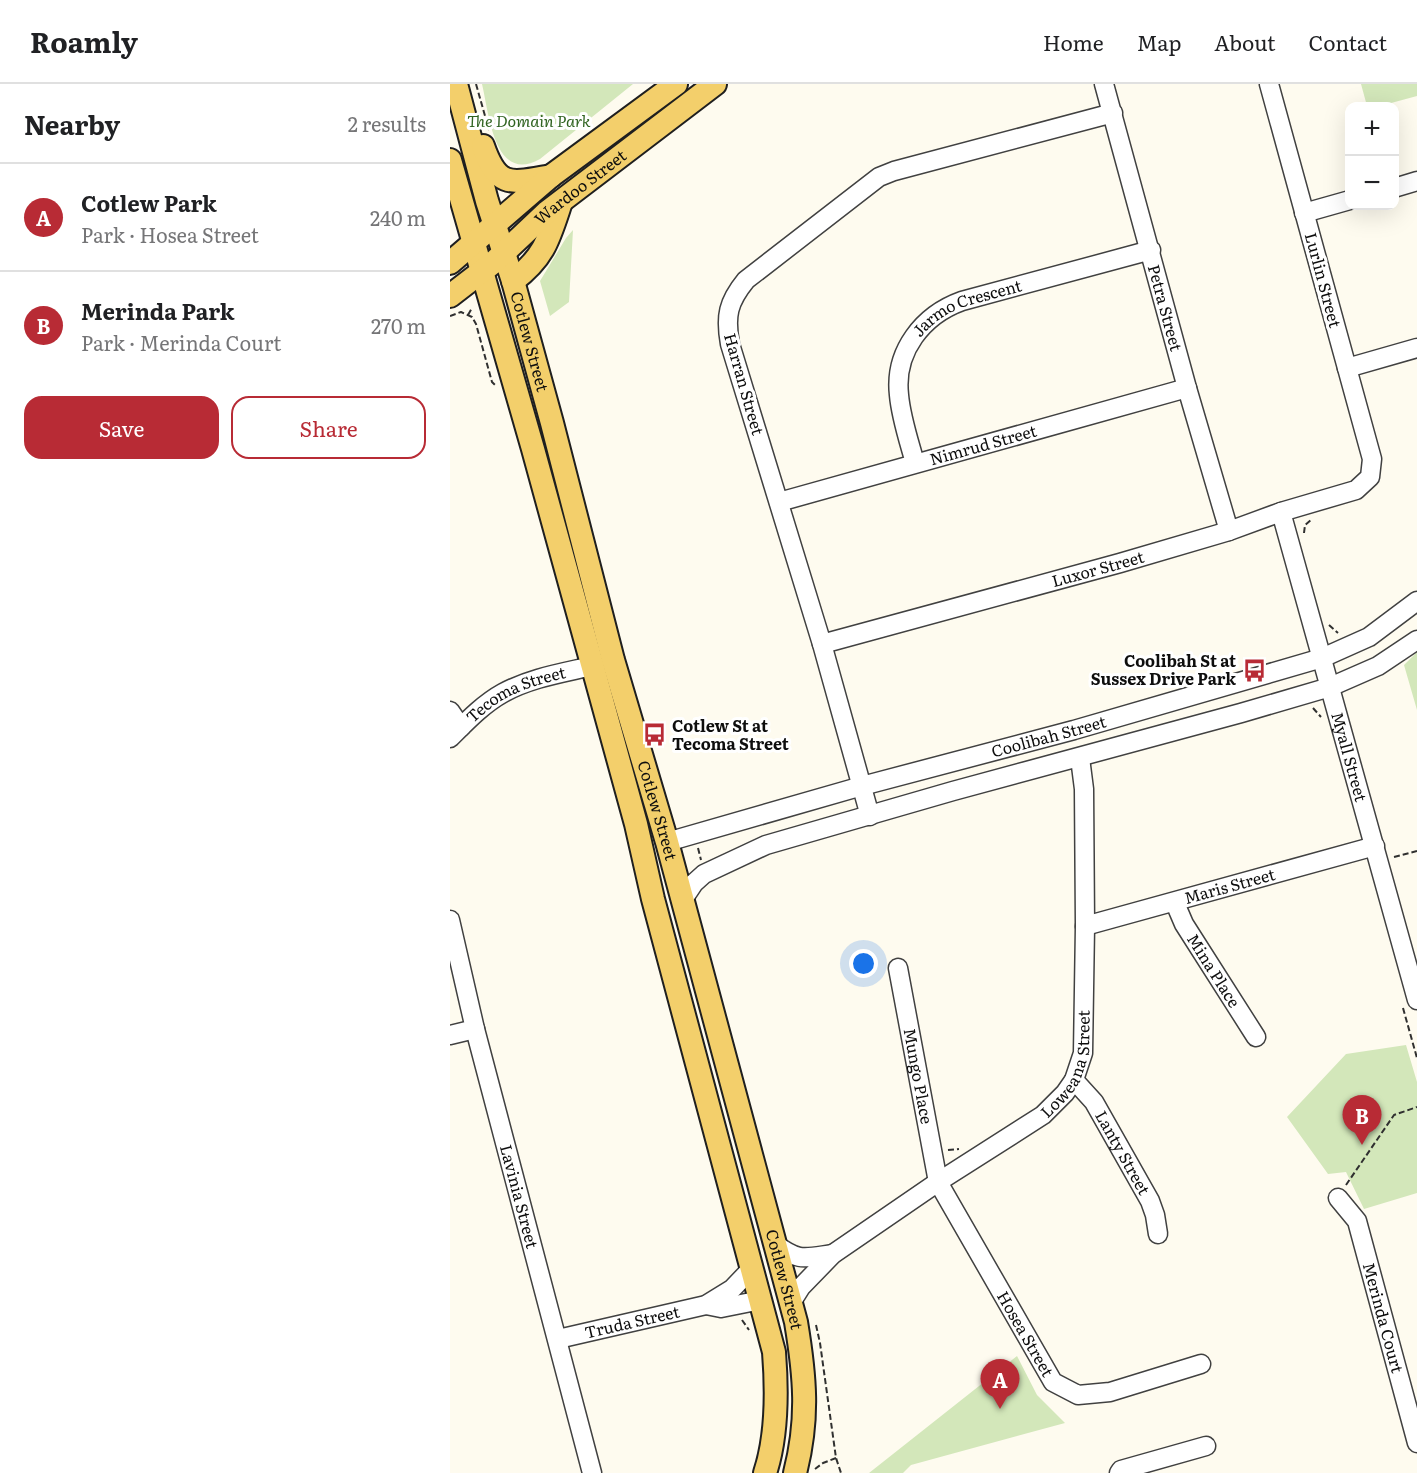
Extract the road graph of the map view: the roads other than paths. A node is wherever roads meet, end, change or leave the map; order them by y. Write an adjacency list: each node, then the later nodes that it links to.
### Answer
1 (456, 84): 7 (main road, Cotlew Street)
2 (676, 84): 9 (main road, Wardoo Street)
3 (715, 84): 13 (main road, Wardoo Street)
4 (1104, 84): 6 (street, Petra Street)
5 (1269, 84): 15 (street, Lurlin Street)
6 (1113, 113): 19 (street, Petra Street); 30 (street, Harran Street)
7 (465, 115): 9 (main road); 16 (main road, Cotlew Street)
8 (450, 160): 14 (main road, Cotlew Street)
9 (551, 176): 16 (main road, Wardoo Street)
10 (1417, 181): 11 (street)
11 (1399, 187)
12 (1345, 201): 15 (street)
13 (561, 202): 20 (main road, Wardoo Street); 23 (main road)
14 (464, 210): 17 (main road); 18 (main road, Cotlew Street)
15 (1304, 213): 26 (street, Lurlin Street)
16 (495, 224): 18 (main road, Wardoo Street); 20 (main road, Cotlew Street)
17 (450, 231)
18 (474, 243): 21 (main road, Wardoo Street); 22 (main road, Cotlew Street)
19 (1150, 250): 27 (street, Petra Street); 28 (street, Jarmo Crescent)
20 (504, 252): 22 (main road, Wardoo Street); 23 (main road, Cotlew Street)
21 (450, 263)
22 (482, 271): 24 (main road, Wardoo Street); 37 (main road, Cotlew Street)
23 (513, 281): 44 (main road, Cotlew Street)
24 (450, 296)
25 (1417, 348): 26 (street)
26 (1347, 368): 29 (street, Lurlin Street)
27 (1187, 388): 28 (street, Nimrud Street); 32 (street, Petra Street)
28 (915, 463): 30 (street, Nimrud Street)
29 (1370, 477): 31 (street, Luxor Street)
30 (778, 502): 35 (street, Harran Street)
31 (1281, 512): 32 (street, Luxor Street); 36 (street, Myall Street)
32 (1229, 531): 35 (street, Luxor Street)
33 (1417, 601): 36 (street, Coolibah Street)
34 (1417, 640): 38 (street, Coolibah Street)
35 (822, 645): 42 (street, Harran Street)
36 (1322, 658): 38 (street, Myall Street); 42 (street, Coolibah Street)
37 (592, 666): 40 (street, Tecoma Street); 46 (main road, Cotlew Street)
38 (1330, 687): 41 (street, Coolibah Street); 45 (street, Myall Street)
39 (450, 711): 40 (street)
40 (456, 732)
41 (1080, 758): 43 (street, Coolibah Street); 50 (street, Loweana Street)
42 (862, 786): 43 (street, Harran Street); 44 (street, Coolibah Street)
43 (870, 816): 47 (street, Coolibah Street)
44 (667, 842): 46 (main road); 47 (main road, Cotlew Street)
45 (1376, 854): 48 (street, Maris Street); 52 (street, Myall Street)
46 (653, 899): 62 (main road, Cotlew Street)
47 (682, 902): 60 (main road, Cotlew Street)
48 (1175, 903): 50 (street, Maris Street); 55 (street, Mina Place)
49 (450, 920): 53 (street, Lavinia Street)
50 (1085, 926): 56 (street, Loweana Street)
51 (898, 968): 57 (street, Mungo Place)
52 (1417, 1000)
53 (475, 1029): 54 (street); 66 (street, Lavinia Street)
54 (450, 1035)
55 (1256, 1037)
56 (1074, 1080): 57 (street, Loweana Street); 59 (street, Lanty Street)
57 (938, 1182): 61 (street, Loweana Street); 67 (street, Hosea Street)
58 (1338, 1198): 68 (street, Merinda Court)
59 (1158, 1234)
60 (773, 1237): 61 (street, Loweana Street); 63 (main road); 64 (main road, Cotlew Street)
61 (832, 1254): 64 (street, Loweana Street)
62 (753, 1267): 63 (main road, Cotlew Street); 65 (street, Truda Street)
63 (761, 1300): 65 (street, Truda Street); 71 (main road, Cotlew Street)
64 (791, 1303): 72 (main road, Cotlew Street)
65 (706, 1305): 66 (street, Truda Street)
66 (558, 1339): 70 (street, Lavinia Street)
67 (1201, 1364)
68 (1417, 1443)
69 (1206, 1446): 73 (street)
70 (592, 1473)
71 (765, 1473)
72 (795, 1473)
73 (1119, 1473)

